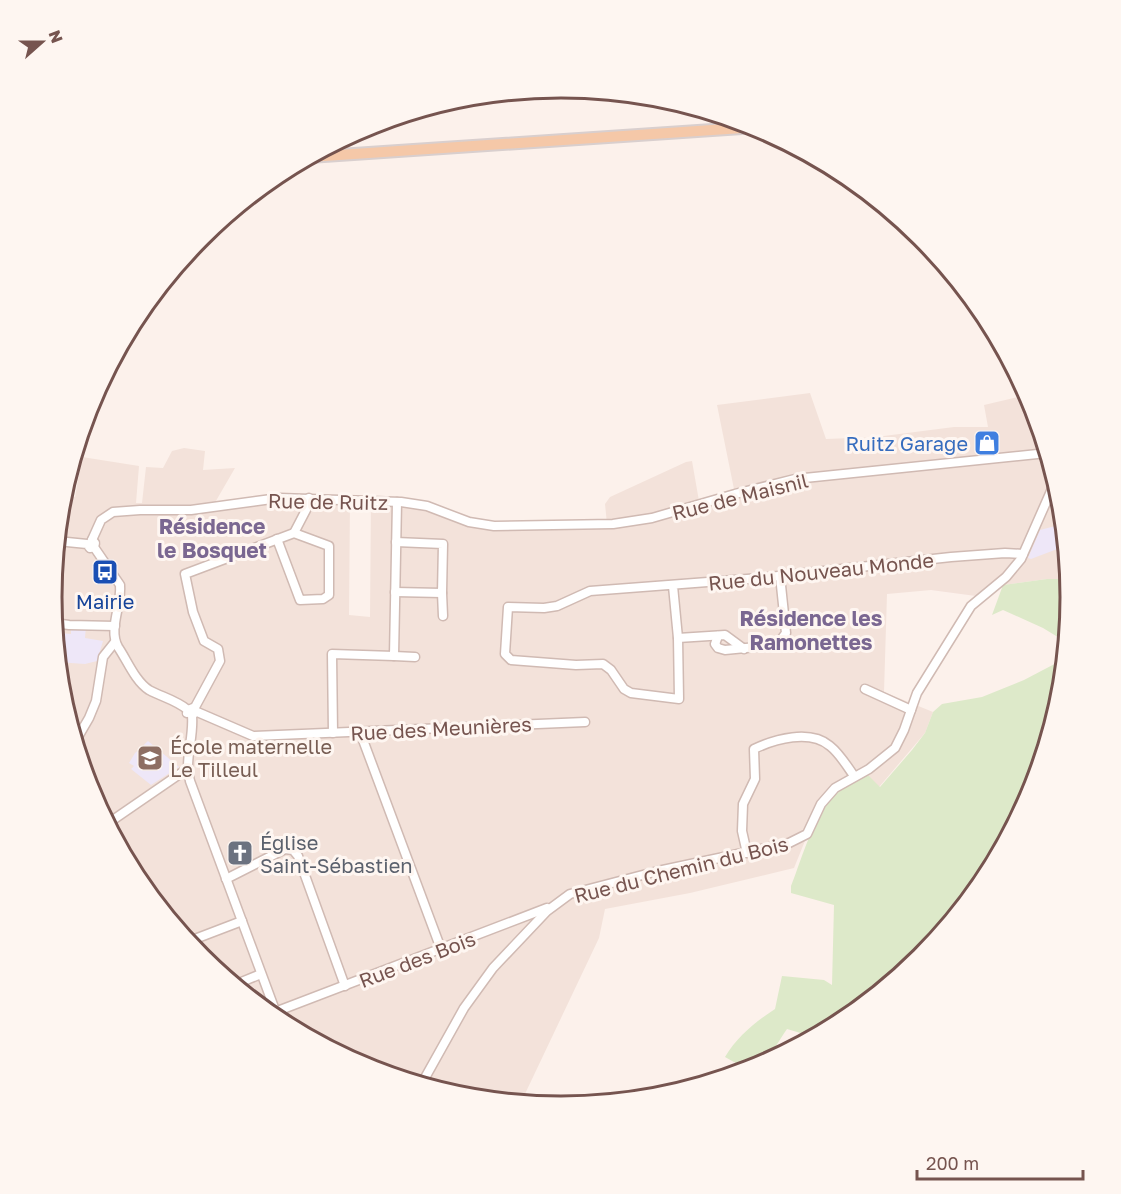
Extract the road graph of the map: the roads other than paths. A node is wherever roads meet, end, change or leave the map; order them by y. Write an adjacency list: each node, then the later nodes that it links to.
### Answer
1 (733, 129): 2 (main road)
2 (328, 156)
3 (1038, 454): 7 (street, Rue de Maisnil)
4 (1049, 496): 13 (street, Rue du Chemin du Bois)
5 (309, 498): 6 (street, Rue de Ruitz); 8 (street); 12 (street, Rue de Ruitz)
6 (397, 502): 7 (street, Rue de Ruitz); 11 (street)
7 (469, 522)
8 (294, 533): 9 (street); 9 (street)
9 (277, 539): 29 (street)
10 (65, 541): 12 (street)
11 (396, 542): 16 (street); 17 (street)
12 (91, 544): 20 (street)
13 (1023, 554): 14 (street, Rue du Nouveau Monde); 28 (street, Rue du Chemin du Bois)
14 (780, 576): 15 (street, Rue du Nouveau Monde); 24 (street)
15 (673, 586): 22 (street); 22 (street, Rue du Nouveau Monde)
16 (395, 592): 17 (street); 25 (street)
17 (442, 593): 18 (street)
18 (443, 616)
19 (63, 624): 20 (street)
20 (115, 626): 23 (street)
21 (718, 636): 22 (street); 24 (street); 24 (street)
22 (678, 638)
23 (115, 642): 29 (street, Rue des Meunières); 31 (street)
24 (744, 649)
25 (394, 656): 26 (street); 33 (street)
26 (415, 657)
27 (865, 689): 28 (street)
28 (911, 710): 35 (street, Rue du Chemin du Bois)
29 (192, 711): 33 (street, Rue des Meunières); 34 (street)
30 (585, 722): 32 (street, Rue des Meunières)
31 (81, 732)
32 (360, 732): 33 (street, Rue des Meunières); 42 (street)
33 (333, 733)
34 (187, 769): 36 (street); 38 (street)
35 (854, 776): 37 (street, Rue du Chemin du Bois); 37 (street)
36 (114, 819)
37 (747, 852): 39 (street, Rue du Chemin du Bois)
38 (226, 879): 40 (street); 45 (street)
39 (557, 903): 42 (street, Rue des Bois); 48 (street, Rue du Chemin du Bois)
40 (242, 921): 41 (street); 43 (street)
41 (197, 938)
42 (441, 949): 45 (street, Rue des Bois)
43 (261, 974): 44 (street); 46 (street)
44 (243, 981)
45 (345, 986): 47 (street, Rue des Bois)
46 (272, 1004)
47 (280, 1010)
48 (425, 1077)

